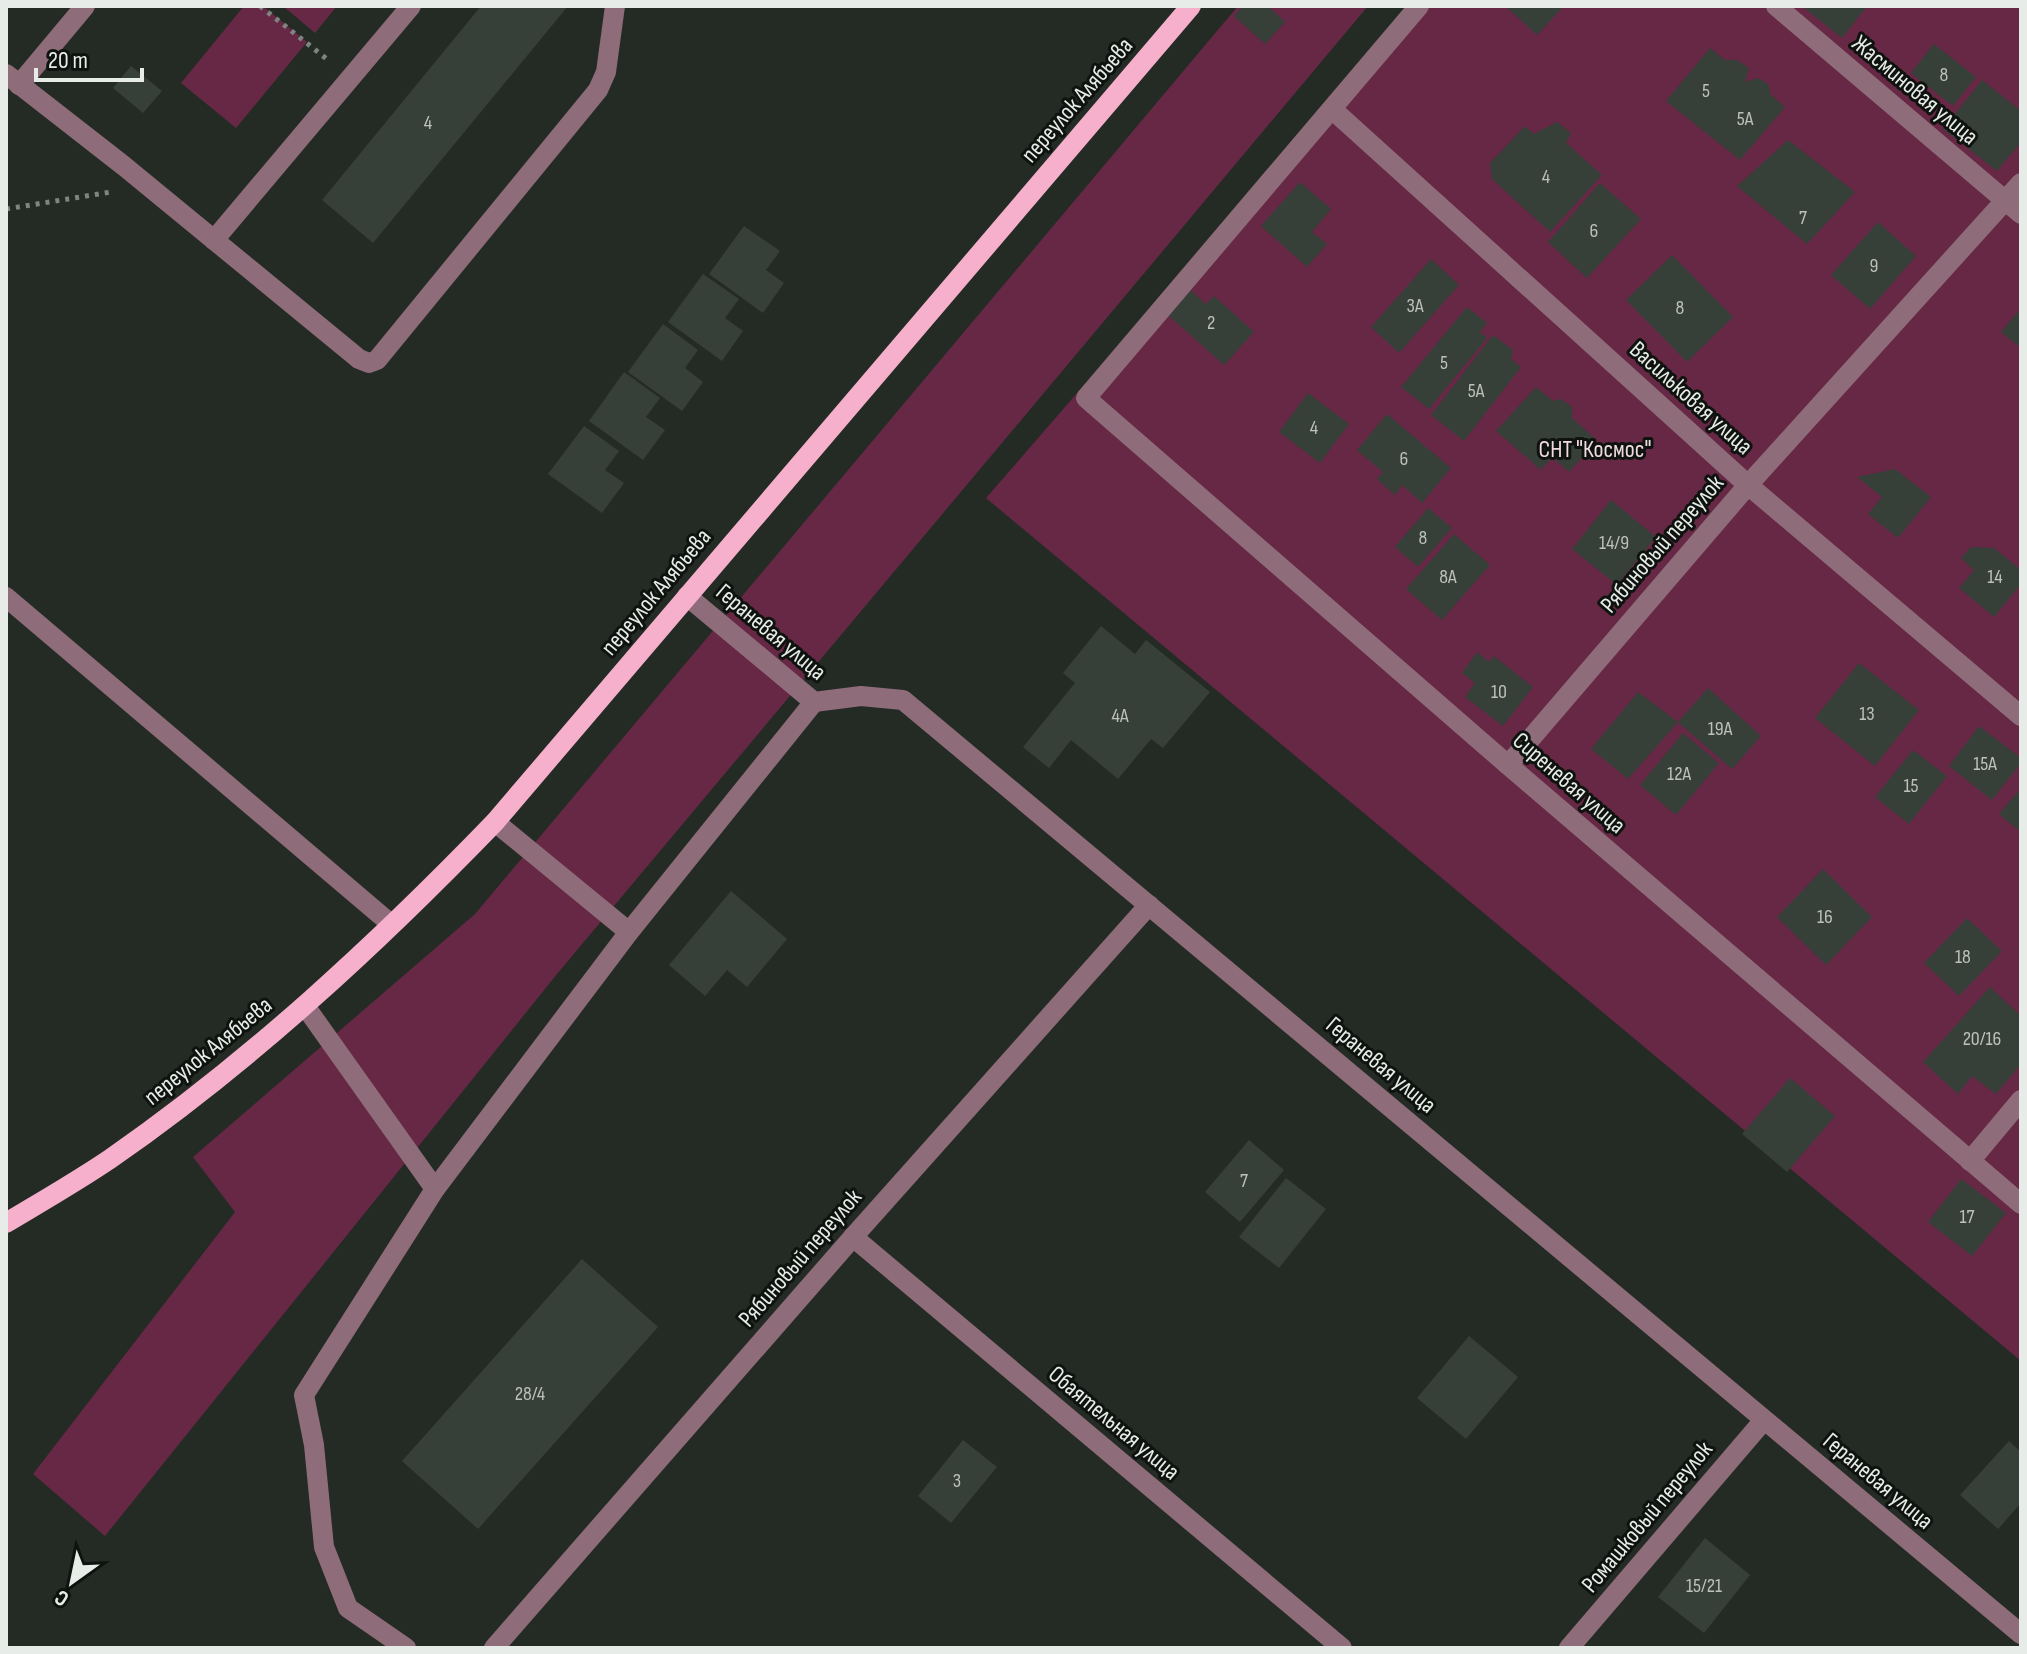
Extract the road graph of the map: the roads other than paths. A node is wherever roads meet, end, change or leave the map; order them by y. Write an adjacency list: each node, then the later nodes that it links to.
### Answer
1 (85, 6): 7 (lane)
2 (411, 6): 11 (lane)
3 (615, 6): 11 (lane)
4 (1191, 6): 13 (main road, переулок Алябьева)
5 (1419, 6): 8 (lane)
6 (1776, 6): 10 (lane, Жасминовая улица)
7 (12, 79): 11 (lane)
8 (1333, 110): 12 (lane, Васильковая улица); 17 (lane, Сиреневая улица)
9 (2021, 183): 10 (lane, Рябиновый переулок)
10 (2013, 208): 12 (lane, Рябиновый переулок)
11 (214, 240)
12 (1748, 485): 16 (lane, Васильковая улица); 17 (lane, Рябиновый переулок)
13 (687, 596): 15 (lane, Гераневая улица); 18 (main road, переулок Алябьева)
14 (6, 597): 20 (lane)
15 (814, 702): 19 (lane, Гераневая улица); 21 (lane)
16 (2021, 716)
17 (1508, 765): 24 (lane, Сиреневая улица)
18 (495, 822): 20 (main road, переулок Алябьева); 21 (lane)
19 (1149, 905): 28 (lane, Рябиновый переулок); 29 (lane, Гераневая улица)
20 (391, 924): 22 (main road, переулок Алябьева)
21 (629, 932): 25 (lane)
22 (305, 1006): 25 (lane); 27 (main road, переулок Алябьева)
23 (2021, 1100): 24 (lane)
24 (1970, 1161): 26 (lane, Сиреневая улица)
25 (435, 1189): 31 (lane)
26 (2021, 1204)
27 (6, 1223)
28 (853, 1237): 32 (lane, Рябиновый переулок); 33 (lane, Обаятельная улица)
29 (1764, 1420): 30 (lane, Гераневая улица); 34 (lane, Ромашковый переулок)
30 (2021, 1634)
31 (406, 1648)
32 (494, 1648)
33 (1342, 1648)
34 (1569, 1648)

